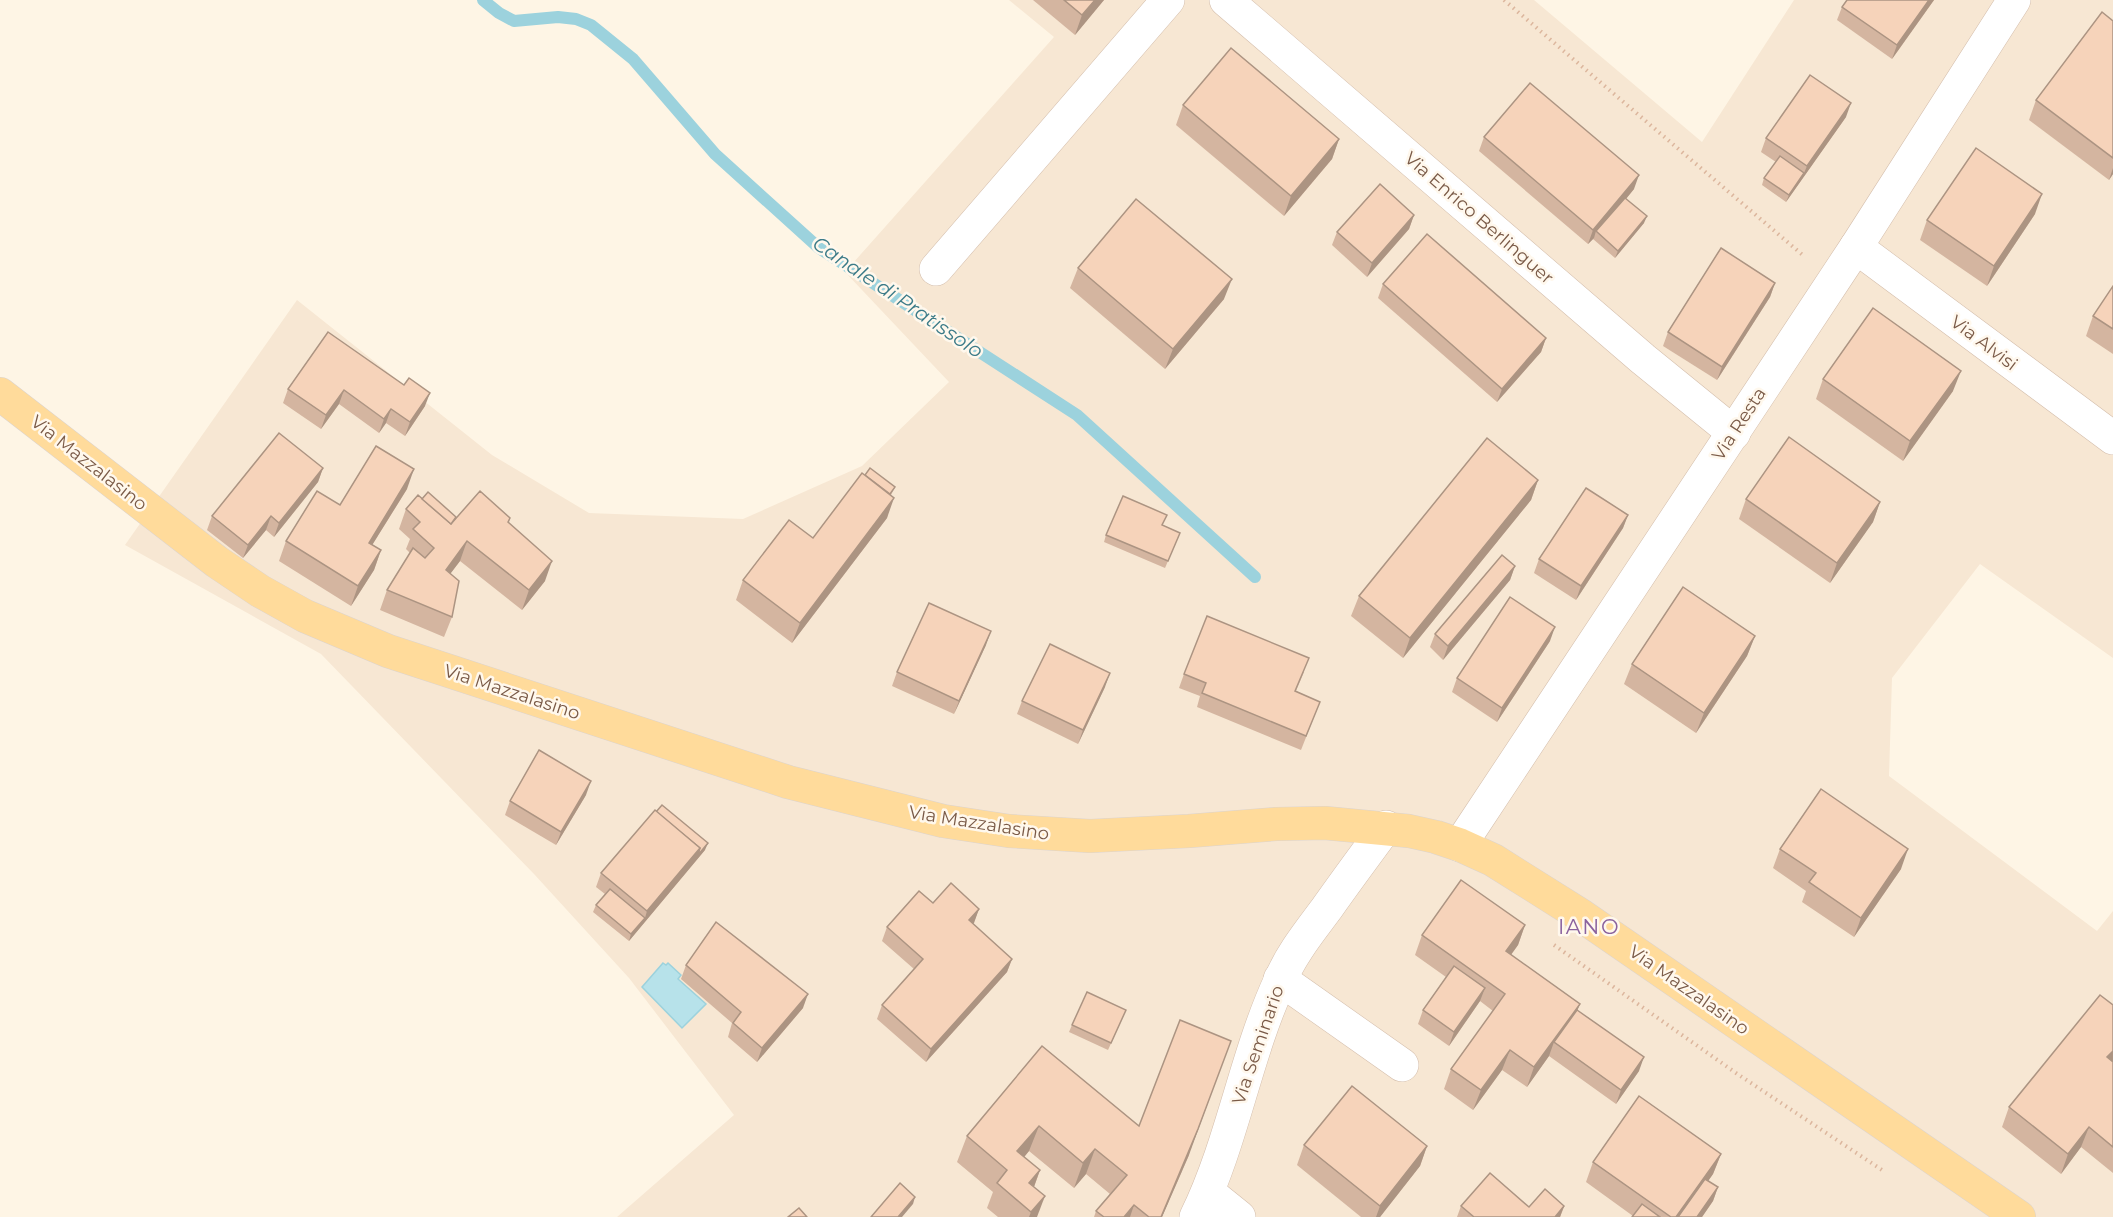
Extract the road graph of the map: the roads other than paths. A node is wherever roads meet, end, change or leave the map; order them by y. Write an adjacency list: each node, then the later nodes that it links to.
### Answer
1 (1167, 0): 5 (street)
2 (1226, 0): 7 (street, Via Enrico Berlinguer)
3 (2014, 0): 4 (street, Via Resta)
4 (1856, 247): 7 (street, Via Resta); 8 (street, Via Alvisi)
5 (936, 269)
6 (0, 394): 9 (main road, Via Mazzalasino)
7 (1734, 433): 10 (street, Via Resta)
8 (2113, 438)
9 (1386, 827): 10 (main road, Via Mazzalasino); 11 (street, Via Seminario)
10 (1460, 845): 15 (main road, Via Mazzalasino)
11 (1280, 979): 12 (street); 13 (street, Via Seminario)
12 (1402, 1065)
13 (1202, 1204): 14 (street)
14 (1239, 1217)
15 (2019, 1217)

